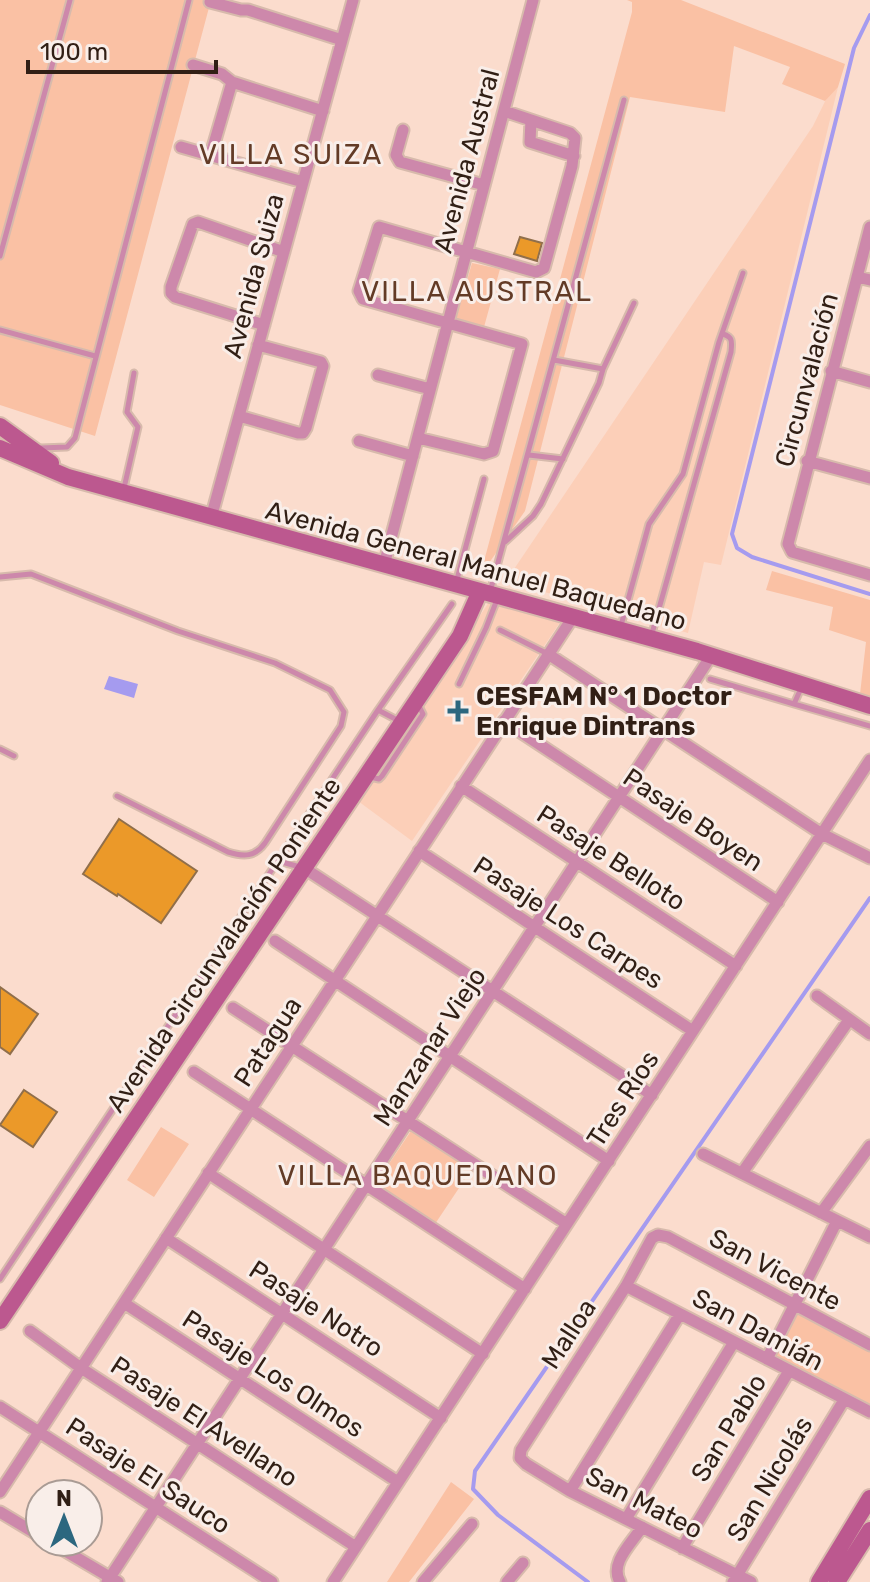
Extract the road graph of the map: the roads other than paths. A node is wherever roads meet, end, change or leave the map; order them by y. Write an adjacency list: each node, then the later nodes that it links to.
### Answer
1 (70, 0): 23 (lane)
2 (189, 0): 33 (lane)
3 (353, 0): 7 (street, Avenida Suiza)
4 (533, 0): 12 (street, Avenida Austral)
5 (210, 2): 6 (street)
6 (250, 5): 7 (street)
7 (342, 40): 11 (street, Avenida Suiza)
8 (193, 65): 9 (street)
9 (232, 82): 11 (street); 16 (street)
10 (624, 100): 34 (lane)
11 (323, 111): 18 (street, Avenida Suiza)
12 (504, 111): 13 (street); 19 (street, Avenida Austral)
13 (531, 120): 17 (street); 17 (street)
14 (403, 130): 19 (street)
15 (181, 147): 16 (street)
16 (211, 154): 18 (street)
17 (573, 161): 22 (street)
18 (303, 182): 21 (street, Avenida Suiza)
19 (484, 185): 22 (street, Avenida Austral)
20 (870, 227): 25 (street, Circunvalación)
21 (284, 252): 29 (street, Avenida Suiza); 29 (street)
22 (465, 252): 28 (street, Avenida Austral); 28 (street)
23 (0, 256)
24 (743, 273): 31 (lane)
25 (857, 277): 26 (street); 36 (street, Circunvalación)
26 (870, 280)
27 (634, 303): 35 (lane)
28 (447, 322): 40 (street, Avenida Austral); 43 (street)
29 (264, 325): 32 (street, Avenida Suiza)
30 (0, 330): 33 (lane)
31 (723, 334): 65 (lane); 66 (lane)
32 (258, 345): 41 (street, Avenida Suiza); 41 (street)
33 (95, 356): 46 (lane)
34 (554, 360): 35 (lane); 47 (lane)
35 (603, 369): 49 (lane)
36 (831, 371): 39 (street); 50 (street, Circunvalación)
37 (134, 373): 54 (lane)
38 (378, 375): 40 (street)
39 (870, 382)
40 (430, 389): 43 (street, Avenida Austral)
41 (239, 416): 55 (street, Avenida Suiza)
42 (0, 426): 46 (street, Avenida General Manuel Baquedano)
43 (418, 438): 48 (street, Avenida Austral)
44 (359, 441): 48 (street)
45 (5, 444): 46 (lane); 51 (street, Avenida General Manuel Baquedano)
46 (33, 449): 51 (street, Avenida General Manuel Baquedano)
47 (529, 455): 49 (lane); 56 (lane)
48 (413, 456): 57 (street, Avenida Austral)
49 (563, 459): 56 (lane)
50 (807, 461): 52 (street); 58 (street, Circunvalación)
51 (68, 477): 54 (street, Avenida General Manuel Baquedano)
52 (870, 478)
53 (484, 479): 60 (lane)
54 (122, 493): 55 (street, Avenida General Manuel Baquedano)
55 (211, 518): 57 (street, Avenida General Manuel Baquedano)
56 (505, 542): 61 (lane)
57 (384, 565): 60 (street, Avenida General Manuel Baquedano)
58 (870, 575)
59 (0, 577): 85 (lane)
60 (456, 584): 61 (street, Avenida General Manuel Baquedano)
61 (489, 593): 63 (street, Avenida General Manuel Baquedano); 70 (lane); 72 (street, Avenida Circunvalación Poniente)
62 (452, 604): 75 (lane)
63 (573, 617): 65 (street, Avenida General Manuel Baquedano); 67 (street, Patagua)
64 (500, 630): 67 (lane)
65 (620, 630): 66 (street, Avenida General Manuel Baquedano)
66 (651, 638): 68 (street, Avenida General Manuel Baquedano)
67 (548, 654): 76 (street, Patagua); 79 (street)
68 (711, 656): 71 (street, Avenida General Manuel Baquedano); 79 (street, Manzanar Viejo)
69 (710, 679): 73 (lane)
70 (459, 684)
71 (802, 685): 73 (lane); 74 (street, Avenida General Manuel Baquedano)
72 (415, 703): 77 (street, Avenida Circunvalación Poniente); 83 (lane)
73 (794, 704): 78 (lane)
74 (870, 706)
75 (378, 710): 77 (lane); 90 (lane)
76 (504, 721): 84 (street, Patagua); 86 (street, Pasaje Boyen)
77 (401, 723): 83 (street, Avenida Circunvalación Poniente)
78 (870, 726)
79 (663, 730): 86 (street, Manzanar Viejo); 87 (street)
80 (0, 749): 81 (lane)
81 (14, 756)
82 (870, 760): 87 (street, Tres Ríos)
83 (366, 775): 92 (street, Avenida Circunvalación Poniente)
84 (461, 786): 88 (street, Patagua); 91 (street, Pasaje Belloto)
85 (117, 796)
86 (619, 797): 91 (street, Manzanar Viejo); 93 (street, Pasaje Boyen)
87 (822, 834): 89 (street); 93 (street, Tres Ríos)
88 (419, 851): 94 (street, Patagua); 95 (street, Pasaje Los Carpes)
89 (870, 858)
90 (278, 861): 92 (lane); 124 (lane)
91 (577, 862): 95 (street, Manzanar Viejo); 97 (street, Pasaje Belloto)
92 (304, 868): 94 (street); 131 (street, Avenida Circunvalación Poniente)
93 (778, 902): 97 (street, Tres Ríos)
94 (377, 915): 98 (street, Patagua); 99 (street)
95 (535, 927): 99 (street, Manzanar Viejo); 103 (street, Pasaje Los Carpes)
96 (275, 941): 98 (street)
97 (736, 966): 103 (street, Tres Ríos)
98 (334, 980): 105 (street, Patagua); 106 (street)
99 (493, 991): 106 (street, Manzanar Viejo); 108 (street)
100 (817, 996): 102 (street)
101 (233, 1008): 105 (street)
102 (849, 1020): 104 (street); 115 (street)
103 (693, 1031): 108 (street, Tres Ríos)
104 (870, 1034)
105 (292, 1046): 109 (street, Patagua); 110 (street)
106 (450, 1056): 110 (street, Manzanar Viejo); 113 (street)
107 (194, 1072): 109 (street)
108 (652, 1095): 113 (street, Tres Ríos)
109 (250, 1109): 114 (street, Patagua); 116 (street)
110 (408, 1121): 116 (street, Manzanar Viejo); 119 (street)
111 (870, 1146): 117 (street)
112 (703, 1154): 115 (street)
113 (609, 1161): 119 (street, Tres Ríos)
114 (208, 1173): 122 (street, Patagua); 123 (street)
115 (742, 1173): 117 (street)
116 (366, 1185): 123 (street, Manzanar Viejo); 126 (street)
117 (821, 1213): 118 (street)
118 (837, 1221): 121 (street); 128 (street)
119 (567, 1224): 126 (street, Tres Ríos)
120 (658, 1235): 125 (street, Malloa); 128 (street, San Vicente)
121 (870, 1237)
122 (166, 1238): 127 (street, Patagua); 129 (street, Pasaje Notro)
123 (324, 1249): 129 (street, Manzanar Viejo); 135 (street)
124 (0, 1279)
125 (626, 1286): 130 (street, San Damián); 146 (street, Malloa)
126 (525, 1289): 135 (street, Tres Ríos)
127 (124, 1303): 137 (street, Patagua); 139 (street, Pasaje Los Olmos)
128 (794, 1306): 134 (street, San Vicente); 136 (street)
129 (282, 1314): 139 (street, Manzanar Viejo); 143 (street, Pasaje Notro)
130 (680, 1314): 133 (street, San Damián); 148 (street)
131 (0, 1321)
132 (30, 1331): 137 (street, Pasaje El Avellano)
133 (734, 1342): 136 (street, San Damián); 153 (street)
134 (870, 1345)
135 (483, 1354): 143 (street, Tres Ríos)
136 (767, 1359): 138 (street, San Damián)
137 (81, 1368): 144 (street, Patagua); 145 (street, Pasaje El Avellano)
138 (789, 1371): 140 (street, San Damián); 159 (street, San Pablo)
139 (240, 1379): 145 (street, Manzanar Viejo); 147 (street, Pasaje Los Olmos)
140 (844, 1400): 142 (street, San Damián); 162 (street, San Nicolás)
141 (0, 1407): 144 (street, Pasaje El Sauco)
142 (870, 1412)
143 (441, 1418): 147 (street, Tres Ríos)
144 (39, 1433): 149 (street, Patagua); 151 (street, Pasaje El Sauco)
145 (197, 1443): 151 (street, Manzanar Viejo); 158 (street, Pasaje El Avellano)
146 (520, 1458): 148 (street, San Mateo)
147 (398, 1482): 158 (street, Tres Ríos)
148 (570, 1491): 153 (street, San Mateo)
149 (0, 1492)
150 (870, 1498): 163 (street)
151 (155, 1508): 164 (street, Manzanar Viejo); 165 (street, Pasaje El Sauco)
152 (0, 1512): 155 (street)
153 (626, 1519): 156 (street, San Mateo)
154 (472, 1524): 167 (street)
155 (24, 1526)
156 (642, 1527): 159 (street, San Mateo); 169 (street)
157 (870, 1530): 163 (street)
158 (356, 1547): 166 (street, Tres Ríos)
159 (682, 1548): 162 (street, San Mateo)
160 (76, 1558): 164 (street)
161 (523, 1563): 168 (street)
162 (735, 1578): 170 (street, San Mateo)
163 (827, 1579)
164 (112, 1580)
165 (272, 1582)
166 (333, 1582)
167 (423, 1582)
168 (507, 1582)
169 (620, 1582)
170 (751, 1582)

